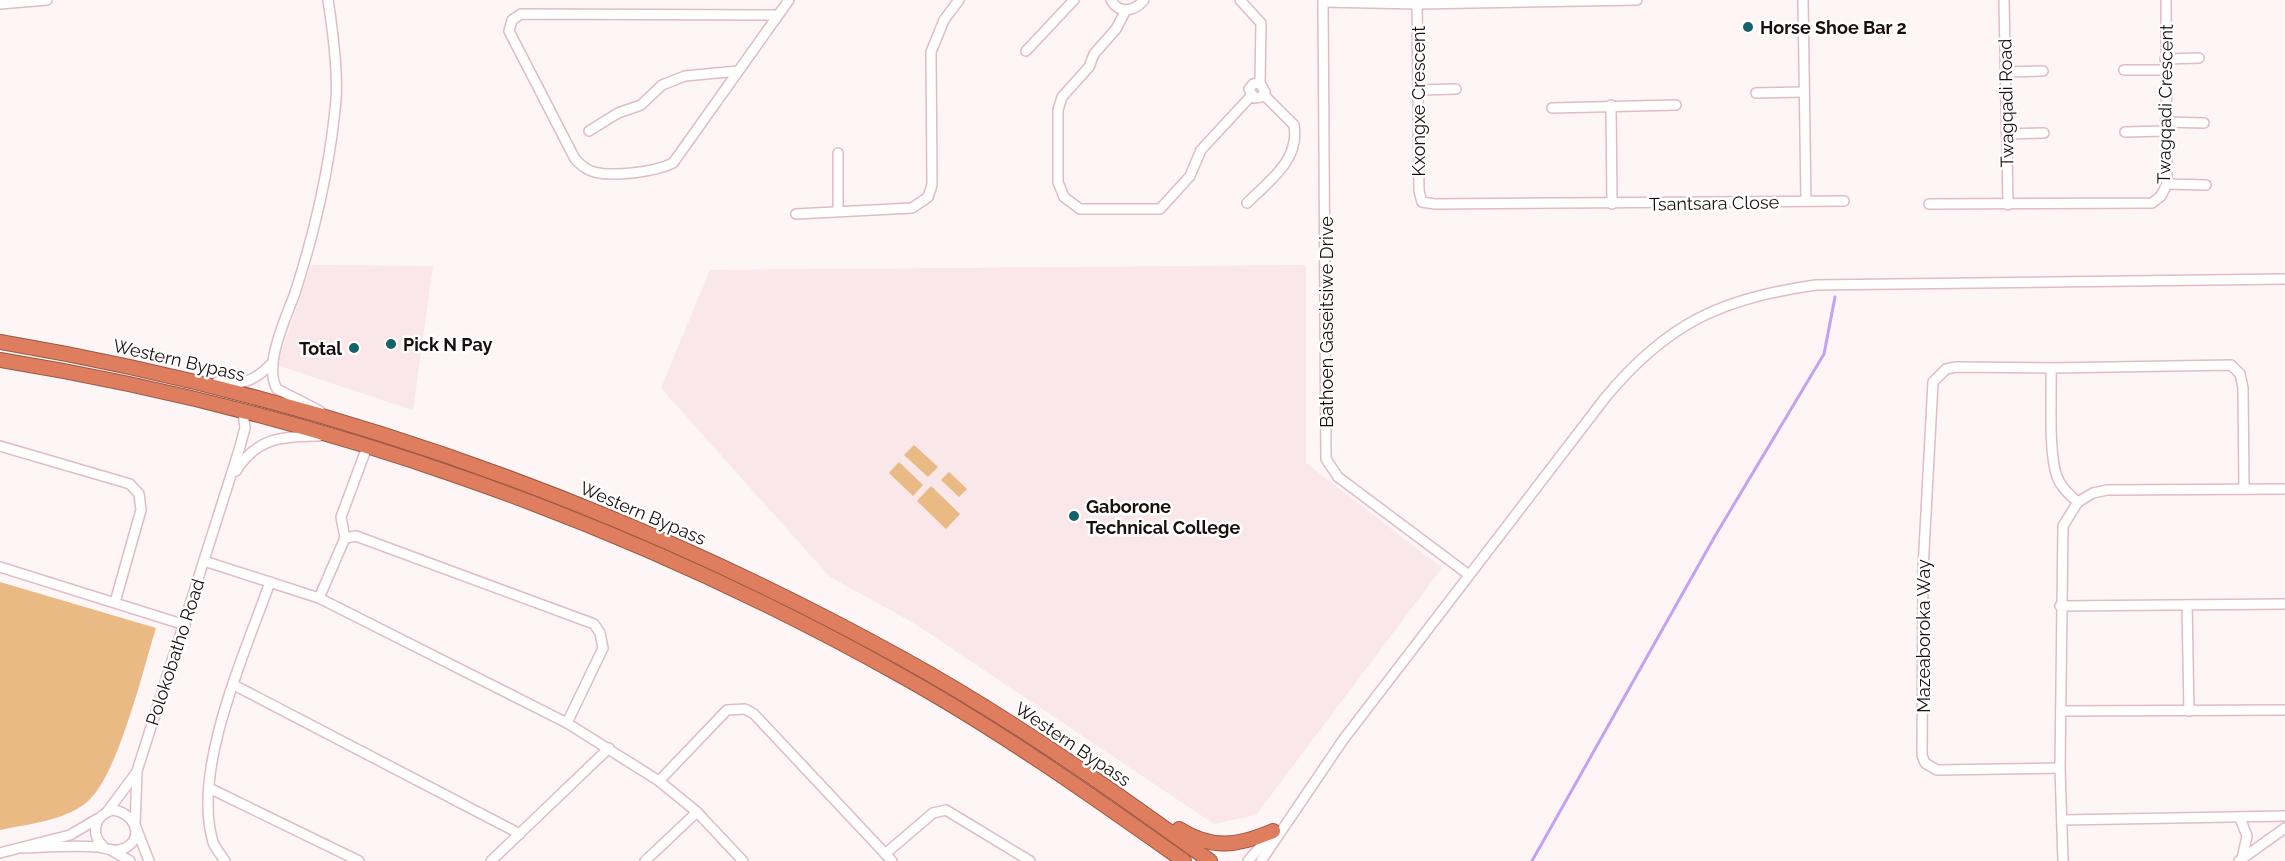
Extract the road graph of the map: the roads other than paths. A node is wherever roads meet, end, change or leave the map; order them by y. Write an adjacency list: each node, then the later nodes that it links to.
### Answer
1 (47, 0): 16 (street)
2 (328, 0): 58 (street)
3 (789, 0): 18 (street)
4 (959, 0): 53 (street)
5 (1074, 0): 19 (street)
6 (1110, 0): 17 (street)
7 (1144, 0): 17 (street)
8 (1240, 0): 27 (street)
9 (1576, 0): 10 (street); 15 (street)
10 (1637, 0)
11 (1803, 0): 30 (street, Tsantsara Close)
12 (2004, 0): 26 (street, Twagqadi Road)
13 (2166, 0): 21 (street, Twagqadi Crescent)
14 (1323, 1): 15 (street); 73 (street, Bathoen Gaseitsiwe Drive)
15 (1417, 2): 29 (street, Kxongxe Crescent)
16 (0, 4)
17 (1126, 10): 33 (street)
18 (778, 15): 24 (street); 24 (street)
19 (1026, 51)
20 (2199, 58): 21 (street)
21 (2165, 59): 23 (street, Twagqadi Crescent)
22 (2124, 70): 23 (street)
23 (2165, 70): 38 (street, Twagqadi Crescent)
24 (738, 71): 39 (street)
25 (2043, 71): 26 (street)
26 (2006, 72): 42 (street, Twagqadi Road)
27 (1260, 83): 32 (street); 33 (street)
28 (1456, 89): 29 (street)
29 (1419, 90): 48 (street, Kxongxe Crescent)
30 (1804, 92): 31 (street); 46 (street, Tsantsara Close)
31 (1756, 93)
32 (1264, 95): 33 (street); 49 (street)
33 (1251, 96)
34 (1611, 105): 35 (street); 36 (street); 50 (street)
35 (1676, 105)
36 (1552, 108)
37 (2204, 123): 38 (street)
38 (2165, 127): 40 (street); 44 (street, Twagqadi Crescent)
39 (589, 131)
40 (2125, 132)
41 (2044, 133): 42 (street)
42 (2007, 134): 52 (street, Twagqadi Road)
43 (838, 153): 53 (street)
44 (2167, 184): 45 (street); 52 (street, Twagqadi Crescent)
45 (2206, 185)
46 (1806, 201): 47 (street); 50 (street, Tsantsara Close)
47 (1844, 201)
48 (1422, 202): 50 (street, Tsantsara Close)
49 (1247, 203)
50 (1612, 204)
51 (1929, 204): 52 (street)
52 (2008, 205)
53 (838, 211): 54 (street)
54 (796, 214)
55 (2285, 279): 73 (street)
56 (0, 342): 60 (highway, Western Bypass)
57 (0, 360): 61 (highway, Western Bypass)
58 (271, 364): 60 (street); 62 (street)
59 (2051, 368): 67 (street); 69 (street); 87 (street, Mazeaboroka Way)
60 (162, 374): 62 (highway, Western Bypass)
61 (243, 412): 63 (highway, Western Bypass); 66 (street, Polokobatho Road)
62 (337, 419): 91 (highway, Western Bypass)
63 (329, 436): 65 (highway, Western Bypass); 66 (street)
64 (0, 446): 76 (street)
65 (367, 447): 70 (street); 115 (highway, Western Bypass)
66 (229, 481): 71 (street, Polokobatho Road)
67 (2244, 489): 68 (street); 69 (street)
68 (2285, 489)
69 (2078, 502): 79 (street)
70 (345, 538): 75 (street); 85 (street)
71 (204, 561): 74 (street); 80 (street, Polokobatho Road)
72 (0, 567): 76 (street)
73 (1469, 575): 93 (street)
74 (270, 582): 75 (street); 81 (street)
75 (319, 598): 85 (street)
76 (116, 602): 80 (street)
77 (2285, 604): 78 (street)
78 (2187, 605): 79 (street); 84 (street)
79 (2060, 606): 83 (street)
80 (185, 625): 88 (street, Polokobatho Road)
81 (234, 685): 90 (street); 101 (street)
82 (2285, 710): 84 (street)
83 (2061, 711): 84 (street); 87 (street)
84 (2189, 711)
85 (567, 723): 86 (street)
86 (609, 748): 89 (street); 101 (street)
87 (2060, 768): 97 (street)
88 (137, 771): 94 (street); 98 (street, Polokobatho Road)
89 (659, 781): 92 (street); 105 (street)
90 (209, 788): 109 (street); 110 (street)
91 (1114, 792): 100 (highway); 116 (highway, Western Bypass)
92 (697, 812): 112 (street); 113 (street)
93 (1292, 814): 100 (street); 118 (street)
94 (103, 815): 98 (street); 102 (street); 103 (street)
95 (2285, 816): 96 (street)
96 (2240, 818): 97 (street); 106 (street)
97 (2062, 820): 119 (street)
98 (135, 825): 103 (street); 108 (street)
99 (2285, 828): 106 (street)
100 (1274, 831): 117 (street)
101 (520, 834): 111 (street)
102 (24, 848): 103 (street); 104 (street)
103 (108, 849): 107 (street)
104 (0, 853)
105 (888, 857): 114 (street)
106 (2241, 860)
107 (130, 861)
108 (149, 861)
109 (225, 861)
110 (358, 861)
111 (490, 861)
112 (645, 861)
113 (743, 861)
114 (1030, 861)
115 (1184, 861)
116 (1210, 861)
117 (1248, 861)
118 (1261, 861)
119 (2063, 861)

